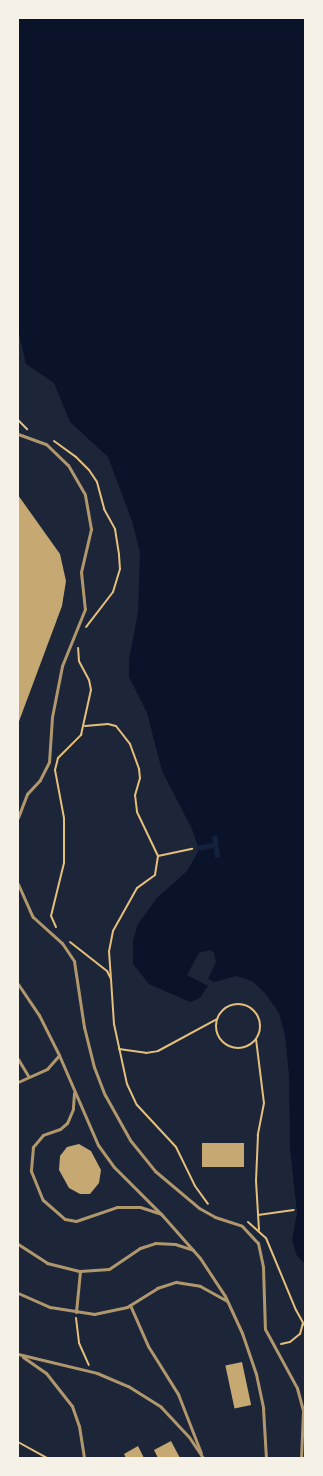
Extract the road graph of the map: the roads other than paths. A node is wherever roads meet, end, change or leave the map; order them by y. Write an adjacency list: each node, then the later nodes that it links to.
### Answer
1 (18, 434): 2 (lane)
2 (18, 817)
3 (18, 884): 22 (lane)
4 (18, 984): 5 (lane)
5 (59, 1055): 7 (lane); 9 (lane)
6 (18, 1059): 7 (lane)
7 (30, 1077): 8 (lane)
8 (18, 1082)
9 (74, 1091): 10 (lane); 10 (lane)
10 (162, 1215): 12 (lane)
11 (18, 1244): 13 (lane)
12 (193, 1250): 13 (lane); 15 (lane)
13 (80, 1271): 17 (lane)
14 (18, 1293): 17 (lane)
15 (227, 1301): 16 (lane); 21 (lane)
16 (130, 1305): 17 (lane); 20 (lane)
17 (76, 1312)
18 (18, 1354): 19 (lane); 20 (lane)
19 (84, 1458)
20 (203, 1458)
21 (266, 1458)
22 (301, 1458)

